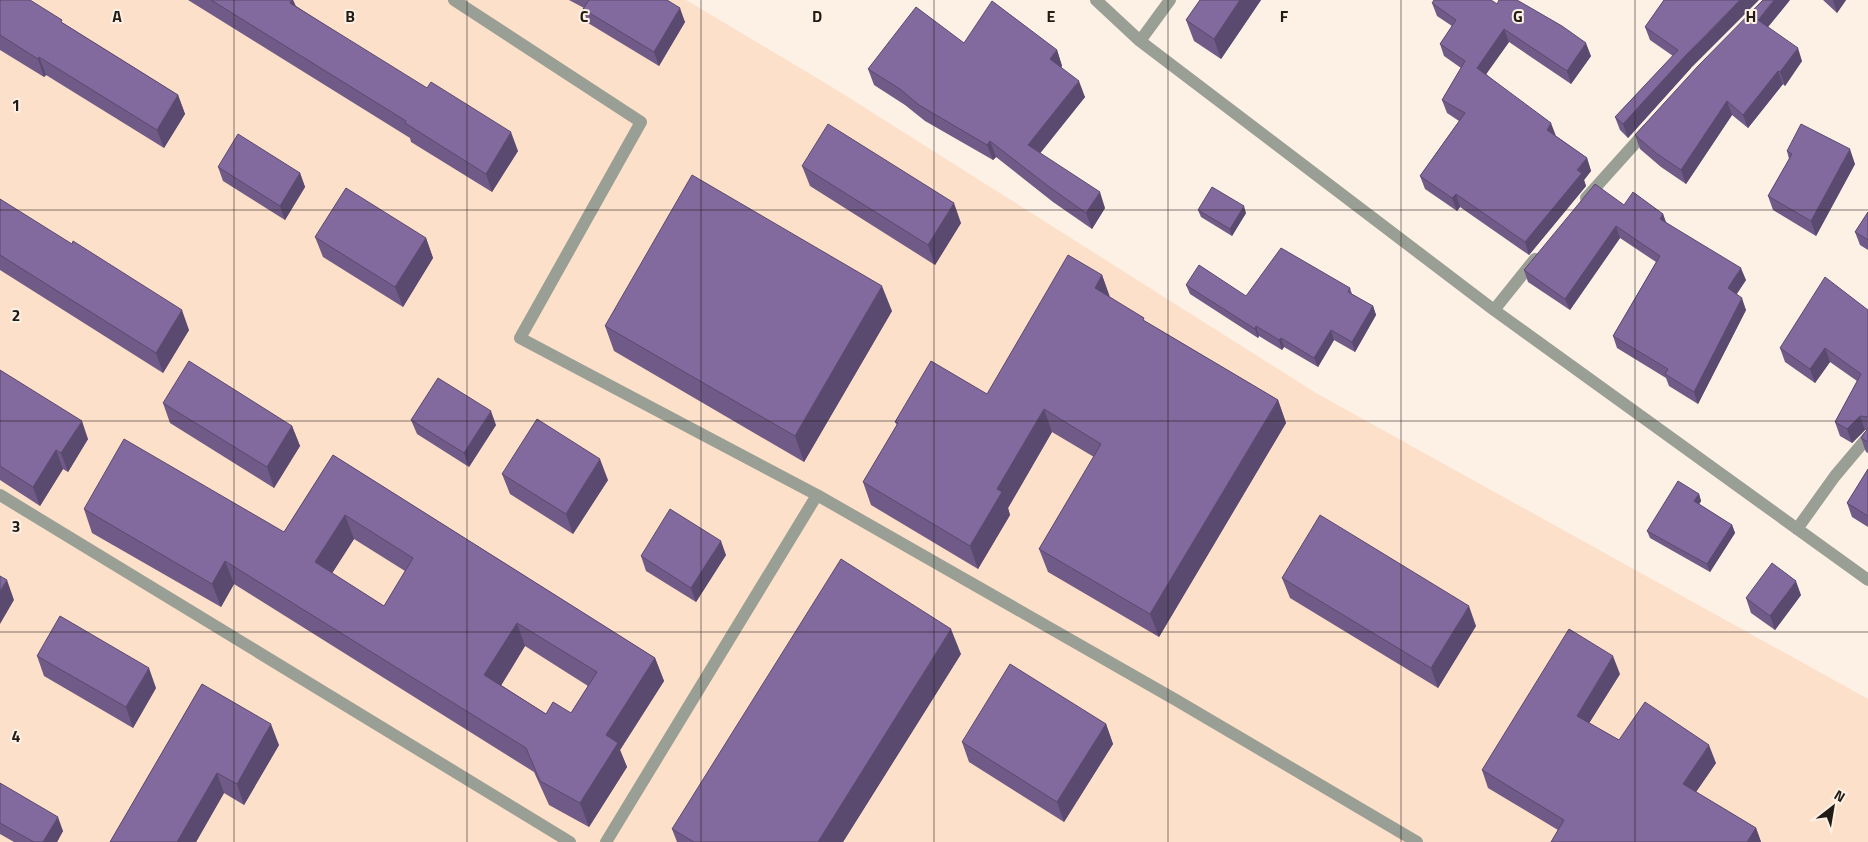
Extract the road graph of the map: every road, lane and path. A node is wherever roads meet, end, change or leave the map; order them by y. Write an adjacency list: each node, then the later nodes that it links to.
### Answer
1 (454, 0): 11 (street)
2 (1096, 0): 4 (street)
3 (1170, 0): 4 (street)
4 (1140, 41): 8 (street)
5 (1657, 118): 6 (street)
6 (1580, 204)
7 (1543, 250): 8 (street)
8 (1494, 310): 12 (street)
9 (1868, 437): 12 (street)
10 (0, 495): 14 (street)
11 (817, 495): 15 (street); 16 (street)
12 (1797, 529): 13 (street)
13 (1868, 580)
14 (570, 842)
15 (606, 842)
16 (1417, 842)

